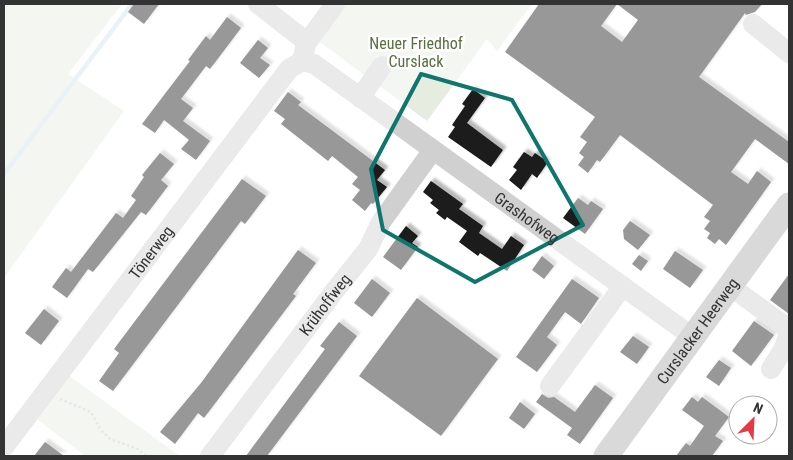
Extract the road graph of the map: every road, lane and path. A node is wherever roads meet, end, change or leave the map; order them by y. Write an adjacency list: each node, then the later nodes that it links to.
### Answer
1 (336, 4): 4 (street, Tönerweg)
2 (267, 7): 4 (street, Grashofweg)
3 (752, 24): 5 (street)
4 (304, 53): 7 (street, Grashofweg); 16 (street, Tönerweg)
5 (789, 53)
6 (382, 66): 7 (street)
7 (360, 98): 8 (street, Grashofweg)
8 (433, 150): 10 (street, Grashofweg); 19 (street, Krühoffweg)
9 (789, 205): 11 (main road, Curslacker Heerweg)
10 (623, 286): 13 (street, Grashofweg); 15 (street)
11 (730, 286): 12 (street); 13 (main road, Curslacker Heerweg)
12 (789, 330): 14 (street)
13 (693, 337): 20 (main road, Curslacker Heerweg)
14 (771, 369)
15 (550, 386)
16 (44, 393): 17 (street, Tönerweg); 18 (path)
17 (4, 447)
18 (146, 456)
19 (210, 456)
20 (606, 456)

